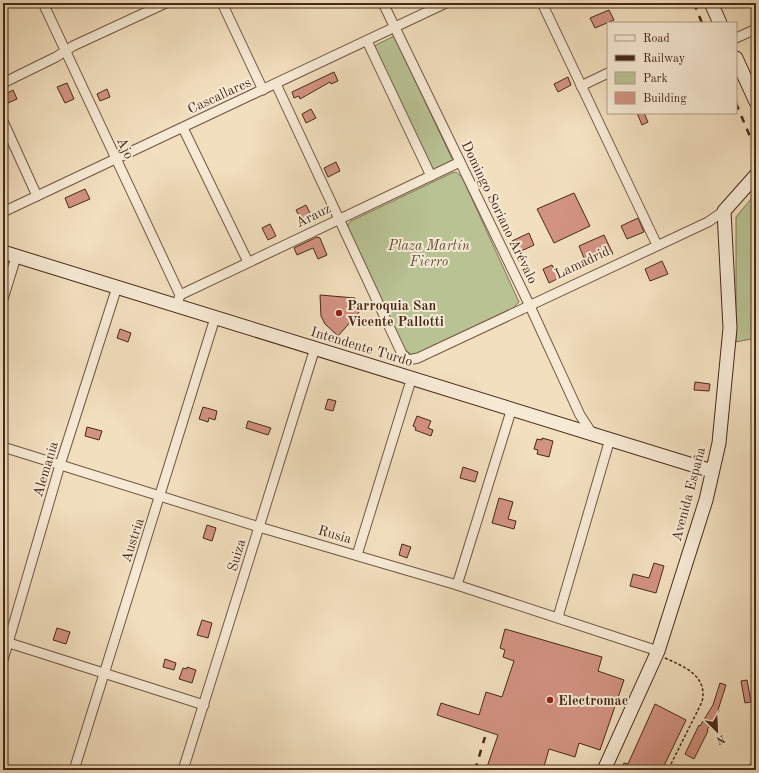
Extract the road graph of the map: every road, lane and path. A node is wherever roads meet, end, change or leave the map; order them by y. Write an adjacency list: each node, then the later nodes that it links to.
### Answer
1 (43, 3): 13 (street, Ajo)
2 (166, 3): 13 (street)
3 (222, 3): 19 (street)
4 (383, 3): 9 (street, Domingo Soriano Arévalo)
5 (446, 3): 9 (street, Cascallares)
6 (542, 3): 18 (street)
7 (711, 3): 8 (street)
8 (720, 22)
9 (395, 27): 12 (street, Cascallares); 24 (street, Domingo Soriano Arévalo)
10 (756, 29): 11 (street)
11 (737, 38)
12 (367, 41): 17 (street, Cascallares); 26 (street)
13 (66, 51): 16 (street); 23 (street, Ajo)
14 (737, 60): 20 (street)
15 (607, 74): 18 (street)
16 (3, 83)
17 (276, 84): 19 (street, Cascallares); 30 (street)
18 (581, 86): 31 (street)
19 (264, 90): 22 (street, Cascallares)
20 (756, 102)
21 (3, 121): 27 (street)
22 (183, 128): 23 (street, Cascallares); 34 (street)
23 (116, 159): 27 (street, Cascallares); 37 (street, Ajo)
24 (460, 162): 26 (street, Arauz); 38 (street, Domingo Soriano Arévalo)
25 (756, 175): 28 (street, Lamadrid)
26 (431, 176): 30 (street, Arauz)
27 (37, 196): 29 (street, Cascallares)
28 (724, 211): 31 (street, Lamadrid); 48 (street, Avenida España)
29 (3, 212)
30 (339, 218): 34 (street, Arauz); 41 (street)
31 (657, 245): 38 (street, Lamadrid)
32 (3, 252): 33 (street, Intendente Turdo)
33 (16, 257): 35 (street, Intendente Turdo); 36 (street)
34 (248, 262): 37 (street, Arauz)
35 (117, 287): 37 (street, Intendente Turdo); 47 (street, Alemania)
36 (3, 299)
37 (178, 300): 39 (street, Intendente Turdo)
38 (529, 304): 41 (street, Lamadrid); 44 (street, Domingo Soriano Arévalo)
39 (215, 318): 40 (street, Intendente Turdo); 49 (street, Austria)
40 (315, 348): 42 (street, Intendente Turdo); 50 (street, Suiza)
41 (408, 360): 42 (street)
42 (409, 376): 43 (street, Intendente Turdo); 51 (street)
43 (512, 408): 44 (street, Intendente Turdo); 52 (street)
44 (591, 432): 45 (street, Intendente Turdo)
45 (610, 439): 48 (street, Intendente Turdo); 53 (street)
46 (3, 447): 47 (street, Rusia)
47 (60, 465): 49 (street, Rusia); 54 (street, Alemania)
48 (712, 471): 55 (street, Avenida España)
49 (160, 496): 50 (street, Rusia); 57 (street, Austria)
50 (259, 527): 51 (street, Rusia); 58 (street, Suiza)
51 (357, 555): 52 (street, Rusia)
52 (457, 585): 53 (street, Rusia)
53 (558, 617): 55 (street, Rusia)
54 (6, 642): 56 (street, Alemania); 57 (street)
55 (657, 652): 61 (street, Avenida España); 62 (path)
56 (3, 660)
57 (104, 673): 58 (street); 59 (street, Austria)
58 (204, 705): 60 (street, Suiza)
59 (74, 770)
60 (183, 770)
61 (604, 770)
62 (668, 770)

